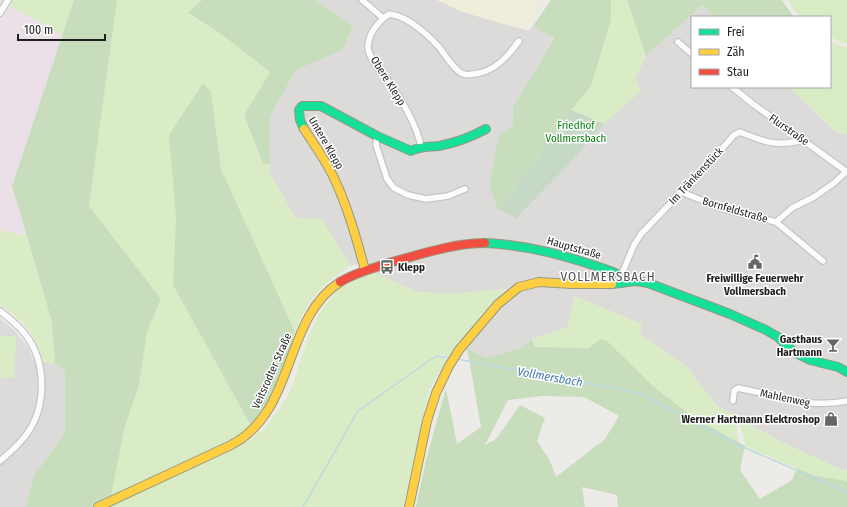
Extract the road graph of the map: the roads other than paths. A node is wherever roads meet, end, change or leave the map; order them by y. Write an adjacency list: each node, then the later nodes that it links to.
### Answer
1 (8, 0): 3 (street)
2 (362, 0): 4 (street)
3 (0, 13)
4 (383, 18): 5 (street); 12 (street, Obere Klepp)
5 (519, 41)
6 (678, 42): 7 (street)
7 (691, 53)
8 (733, 88): 11 (street, Flurstraße)
9 (486, 129): 12 (street)
10 (377, 136): 12 (street, Untere Klepp); 14 (street); 18 (street, Untere Klepp)
11 (803, 140): 13 (street, Flurstraße); 15 (street, Im Tränkenstück)
12 (421, 146)
13 (847, 171): 16 (street)
14 (465, 189)
15 (681, 192): 16 (street, Bornfeldstraße); 19 (street, Im Tränkenstück)
16 (776, 222): 17 (street, Bornfeldstraße)
17 (823, 261)
18 (365, 270): 19 (street, Hauptstraße); 25 (street, Veitsrodter Straße)
19 (621, 279): 21 (street, Hauptstraße); 26 (street)
20 (0, 312): 24 (street)
21 (846, 369)
22 (733, 401): 23 (street, Mahlenweg)
23 (847, 401)
24 (0, 461)
25 (98, 507)
26 (409, 507)

